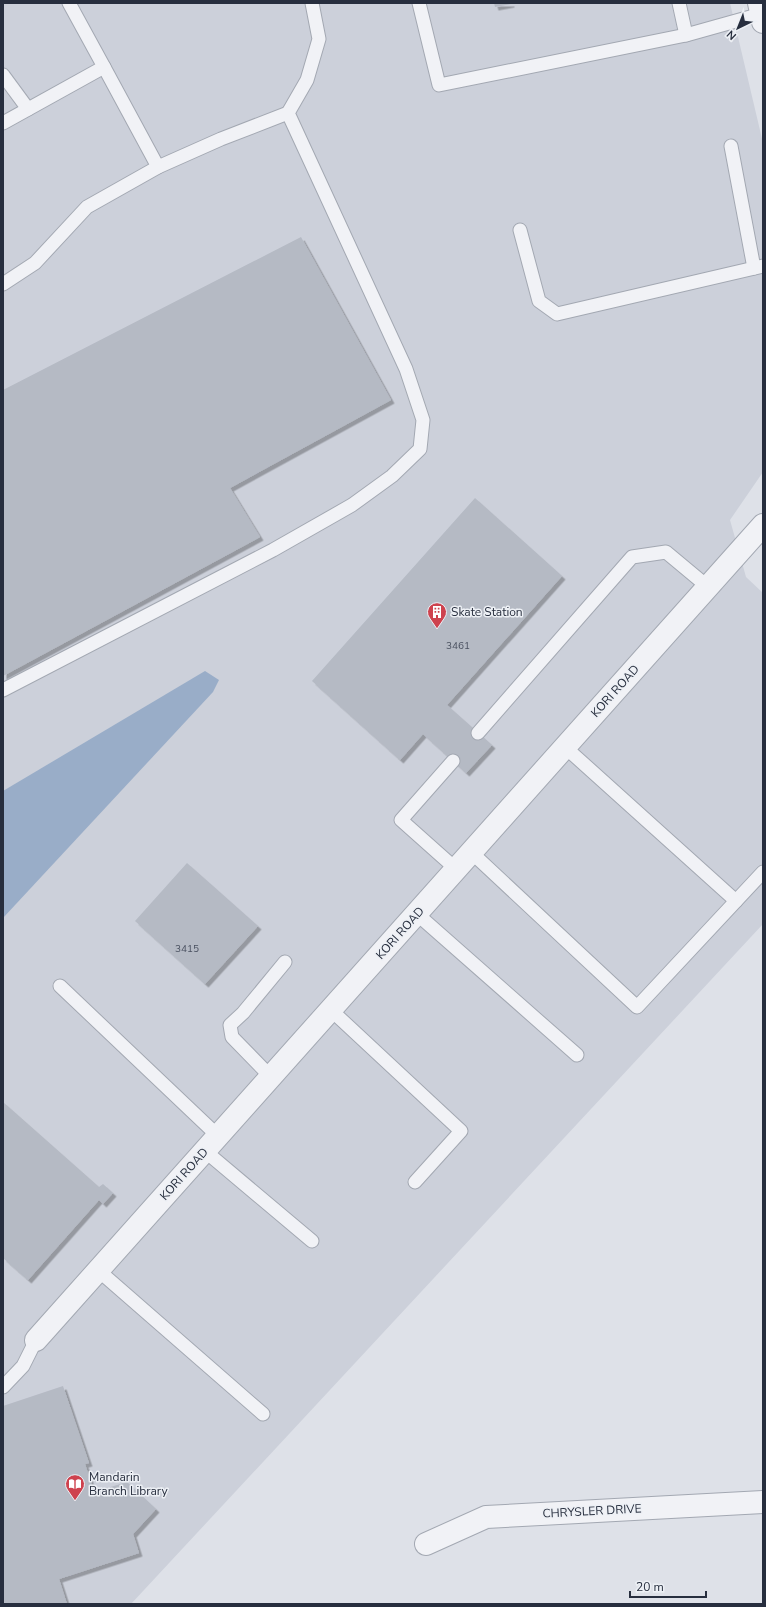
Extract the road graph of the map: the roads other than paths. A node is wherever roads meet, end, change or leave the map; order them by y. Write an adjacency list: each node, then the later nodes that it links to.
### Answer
1 (69, 3): 7 (lane)
2 (312, 3): 10 (lane)
3 (419, 3): 6 (lane)
4 (679, 3): 6 (lane)
5 (761, 13): 6 (lane)
6 (686, 35)
7 (104, 67): 9 (lane); 13 (lane)
8 (3, 75): 9 (lane)
9 (28, 109): 11 (lane)
10 (288, 113): 13 (lane); 19 (lane)
11 (3, 123)
12 (731, 146): 15 (lane)
13 (158, 167): 16 (lane)
14 (520, 230): 15 (lane)
15 (758, 267)
16 (3, 284)
17 (763, 525): 18 (street, KORI ROAD)
18 (708, 587): 20 (lane); 21 (street, KORI ROAD)
19 (3, 690)
20 (478, 733)
21 (565, 747): 23 (street, KORI ROAD); 26 (lane)
22 (453, 761): 24 (lane)
23 (471, 852): 24 (street, KORI ROAD); 26 (lane)
24 (456, 869): 27 (street, KORI ROAD)
25 (763, 872): 26 (lane)
26 (736, 901)
27 (417, 914): 30 (street, KORI ROAD); 31 (lane)
28 (285, 962): 32 (lane)
29 (60, 986): 33 (lane)
30 (331, 1010): 32 (street, KORI ROAD); 34 (lane)
31 (577, 1055)
32 (271, 1076): 33 (street, KORI ROAD)
33 (211, 1144): 35 (lane); 36 (street, KORI ROAD)
34 (415, 1182)
35 (312, 1241)
36 (98, 1270): 37 (street, KORI ROAD); 39 (lane)
37 (36, 1340): 38 (lane)
38 (3, 1387)
39 (263, 1414)
40 (763, 1502): 41 (street, CHRYSLER DRIVE)
41 (426, 1544)

